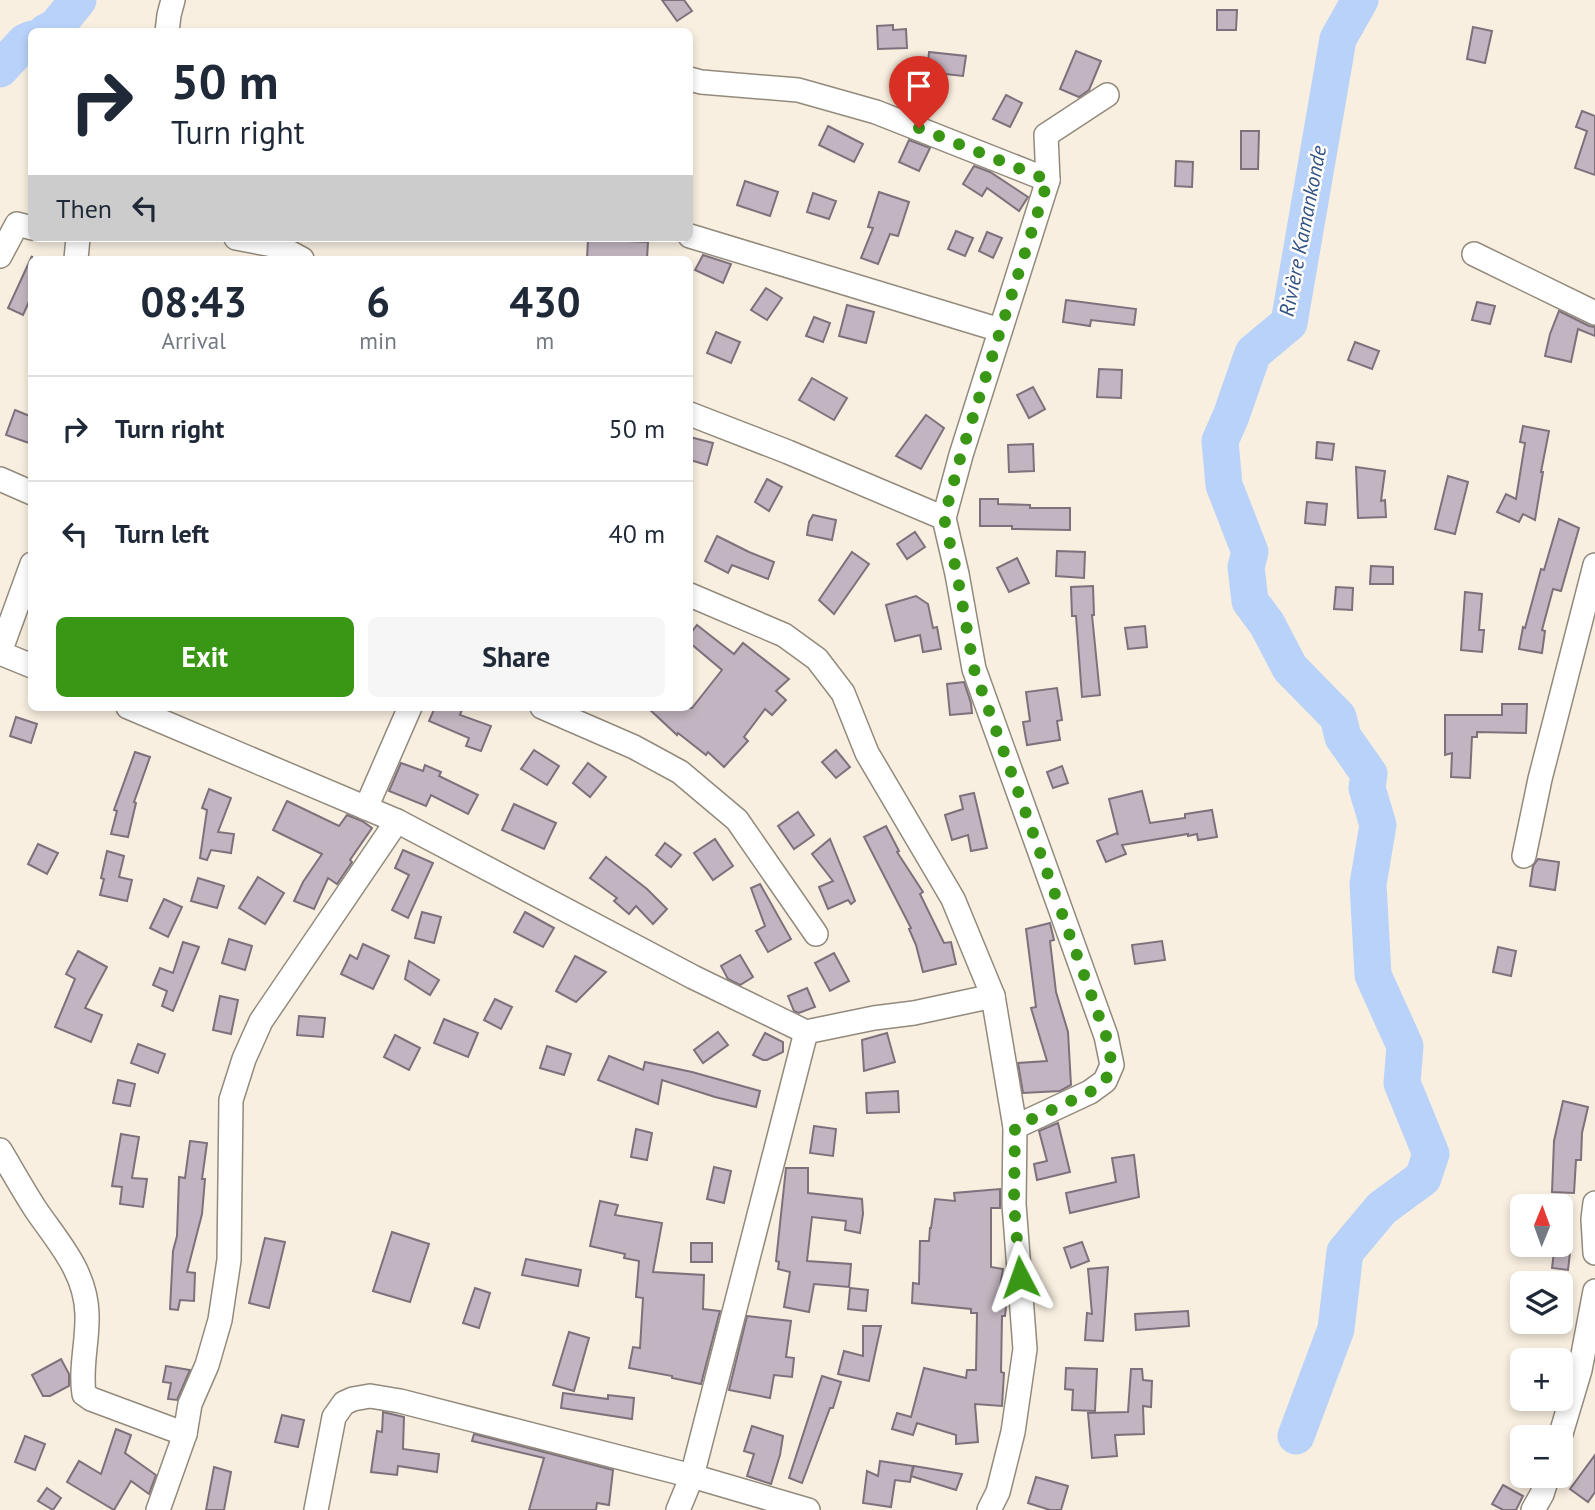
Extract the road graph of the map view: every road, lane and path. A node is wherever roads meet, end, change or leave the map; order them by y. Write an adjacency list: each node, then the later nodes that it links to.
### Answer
1 (173, 0): 2 (street)
2 (168, 28)
3 (693, 80): 5 (street)
4 (1107, 94): 5 (street)
5 (1048, 180): 13 (street)
6 (28, 227): 10 (street)
7 (693, 237): 13 (street)
8 (257, 242): 11 (street)
9 (1474, 254): 12 (street)
10 (0, 256)
11 (296, 256)
12 (1595, 313)
13 (1000, 330): 17 (street)
14 (693, 415): 17 (street)
15 (0, 479): 16 (street)
16 (28, 491)
17 (944, 518): 32 (street)
18 (1595, 565): 28 (street)
19 (28, 575): 21 (street)
20 (693, 596): 30 (street)
21 (0, 652): 22 (street)
22 (28, 664)
23 (137, 711): 26 (street)
24 (408, 711): 26 (street)
25 (551, 711): 29 (street)
26 (366, 808): 27 (street)
27 (397, 821): 31 (street); 38 (street)
28 (1524, 856)
29 (816, 934)
30 (993, 996): 31 (street); 32 (street)
31 (806, 1032): 39 (street)
32 (1015, 1127): 45 (street)
33 (0, 1150): 38 (street)
34 (1595, 1203): 35 (street)
35 (1595, 1253)
36 (1595, 1292): 37 (street)
37 (1564, 1425)
38 (185, 1434): 41 (street)
39 (692, 1476): 42 (street); 43 (street); 44 (street)
40 (1544, 1488): 46 (street)
41 (158, 1510)
42 (316, 1510)
43 (678, 1510)
44 (808, 1510)
45 (989, 1510)
46 (1533, 1510)

